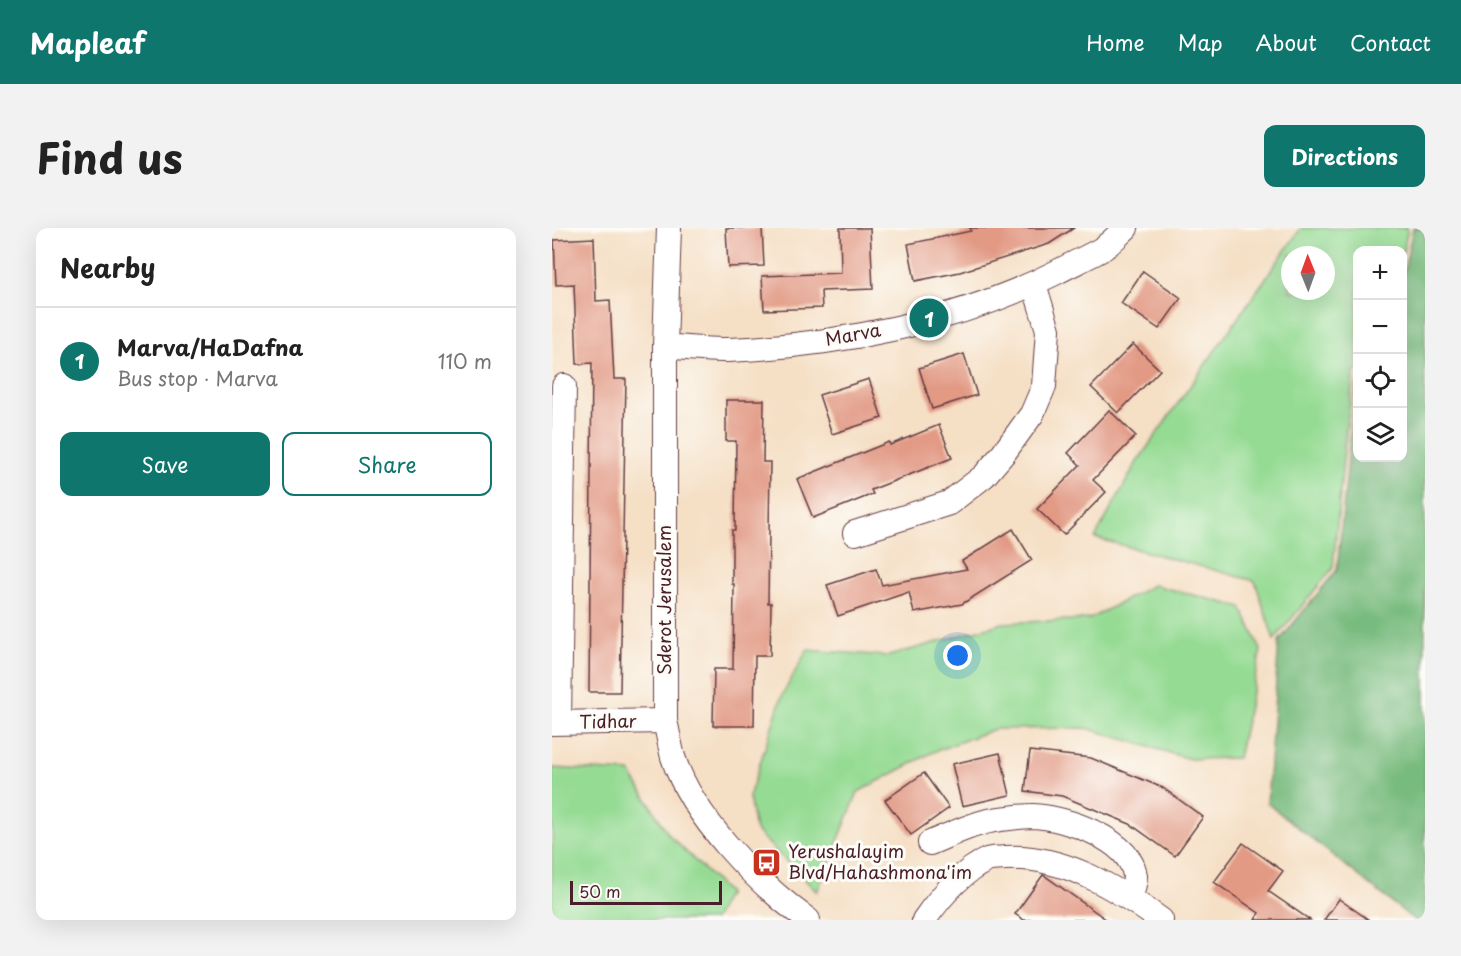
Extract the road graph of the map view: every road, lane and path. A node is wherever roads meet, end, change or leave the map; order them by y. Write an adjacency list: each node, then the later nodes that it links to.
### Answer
1 (669, 228): 4 (street, Sderot Jerusalem)
2 (1126, 228): 3 (street, Marva)
3 (1034, 284): 4 (street, Marva); 6 (street)
4 (665, 346): 7 (street, Sderot Jerusalem)
5 (564, 386): 8 (street)
6 (855, 533)
7 (665, 721): 8 (street, Tidhar); 11 (street, Sderot Jerusalem)
8 (556, 723)
9 (930, 843): 10 (street)
10 (1131, 899): 12 (street); 13 (street)
11 (808, 920)
12 (924, 920)
13 (1161, 920)

